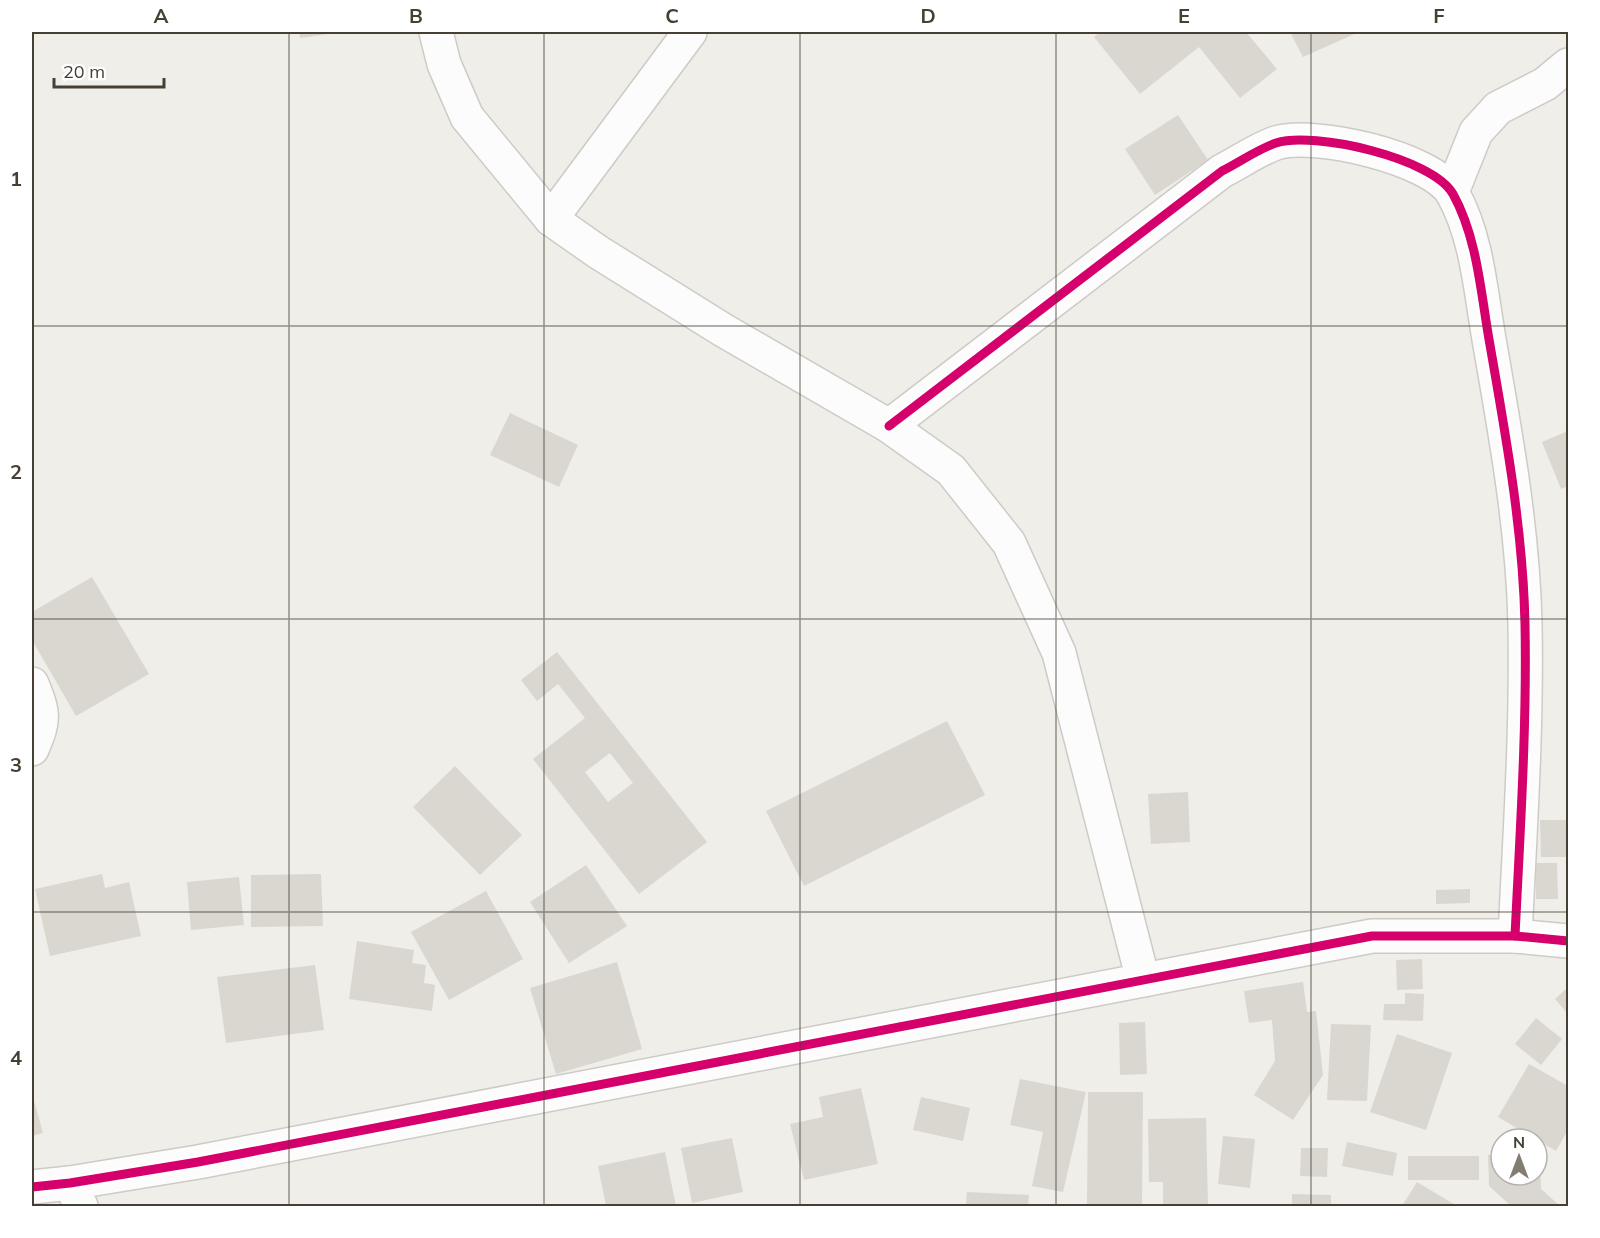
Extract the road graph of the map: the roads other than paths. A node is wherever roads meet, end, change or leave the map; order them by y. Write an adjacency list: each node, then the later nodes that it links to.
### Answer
1 (436, 32): 5 (street)
2 (690, 32): 5 (street)
3 (1569, 65): 4 (street)
4 (1452, 192): 6 (street); 9 (street)
5 (551, 219): 6 (street)
6 (889, 426): 11 (street)
7 (32, 684): 8 (street)
8 (32, 749)
9 (1515, 936): 10 (street); 11 (street)
10 (1569, 941)
11 (1143, 980): 13 (street)
12 (32, 1186): 13 (street)
13 (75, 1195)

